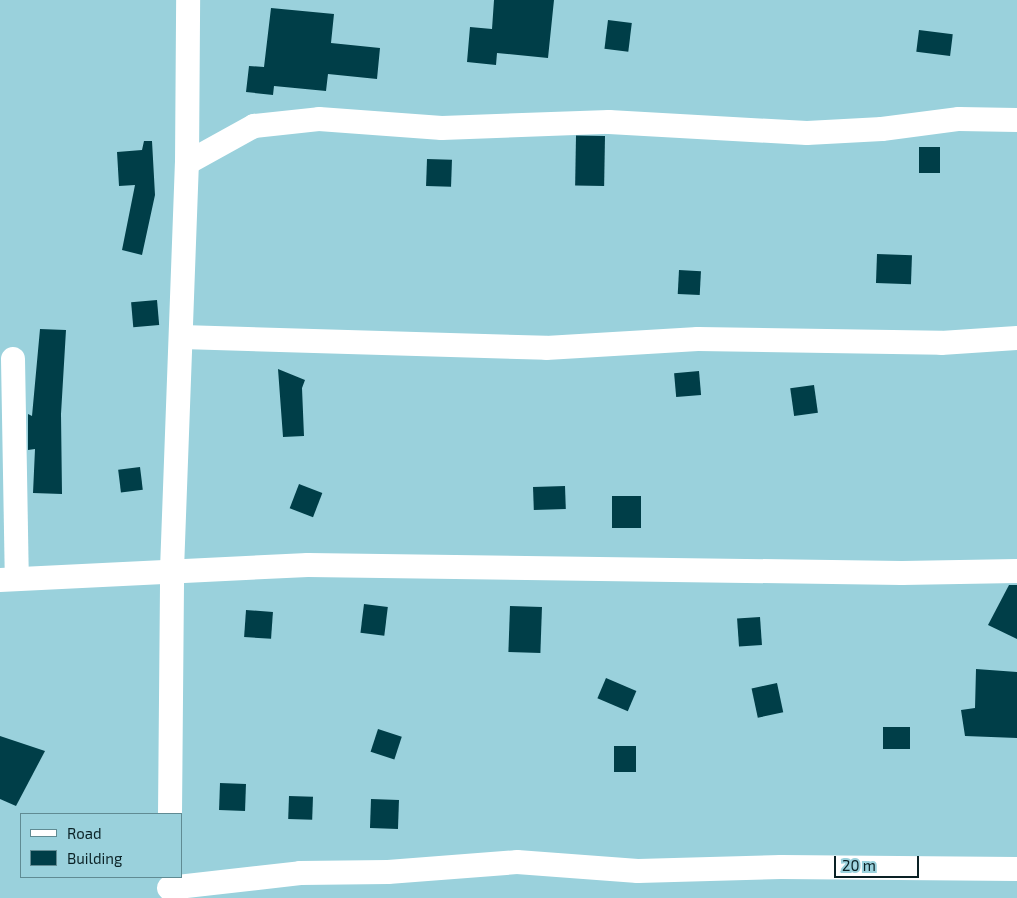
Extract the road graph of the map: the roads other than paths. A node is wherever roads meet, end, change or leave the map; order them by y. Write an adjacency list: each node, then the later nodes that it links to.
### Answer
1 (188, 0): 3 (street)
2 (1017, 120): 3 (street)
3 (187, 163): 4 (street)
4 (182, 337): 5 (street); 7 (street)
5 (1017, 338)
6 (13, 360): 9 (street)
7 (172, 570): 8 (street); 9 (street); 10 (street)
8 (1017, 571)
9 (8, 580)
10 (170, 813)
11 (1017, 869): 12 (street)
12 (169, 888)

